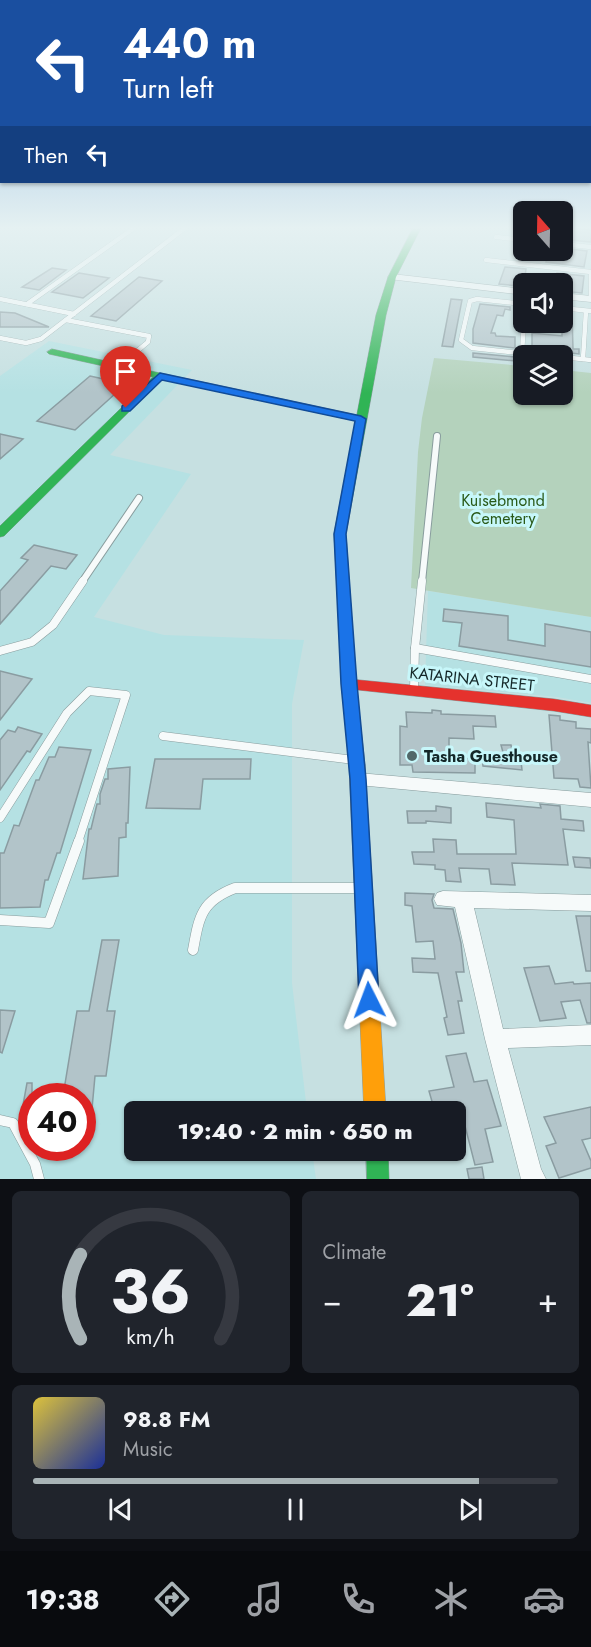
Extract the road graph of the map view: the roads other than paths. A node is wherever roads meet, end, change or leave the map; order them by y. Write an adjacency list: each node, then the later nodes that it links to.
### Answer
1 (57, 283): 11 (lane)
2 (114, 283): 14 (lane)
3 (390, 283): 24 (street)
4 (445, 283): 6 (street)
5 (591, 283): 9 (lane)
6 (513, 291)
7 (573, 297): 9 (street)
8 (0, 299): 11 (lane)
9 (591, 299)
10 (513, 303): 17 (lane)
11 (27, 304): 14 (lane)
12 (573, 309): 13 (lane)
13 (589, 311): 20 (lane)
14 (74, 314): 15 (lane)
15 (66, 320): 16 (lane); 22 (lane)
16 (0, 338)
17 (513, 351)
18 (52, 352): 22 (street)
19 (573, 358): 20 (lane)
20 (583, 359): 21 (lane)
21 (591, 360)
22 (119, 366): 23 (street)
23 (160, 376): 24 (street); 27 (street)
24 (361, 419): 31 (street)
25 (437, 436): 28 (lane)
26 (139, 498): 29 (lane)
27 (0, 533)
28 (415, 648): 30 (lane); 32 (lane)
29 (0, 651)
30 (591, 679)
31 (349, 684): 32 (street, KATARINA STREET); 35 (street)
32 (414, 690): 33 (street, KATARINA STREET)
33 (591, 711)
34 (163, 736): 35 (lane)
35 (357, 760): 36 (street)
36 (358, 779): 37 (street); 39 (street)
37 (591, 800)
38 (0, 818): 41 (lane)
39 (363, 888): 42 (lane); 45 (street)
40 (591, 903): 44 (street)
41 (0, 920)
42 (193, 950)
43 (591, 1035): 44 (street)
44 (495, 1039): 50 (street)
45 (374, 1101)
46 (0, 1120): 48 (lane)
47 (377, 1161): 49 (street)
48 (39, 1179)
49 (378, 1179)
50 (535, 1179)

